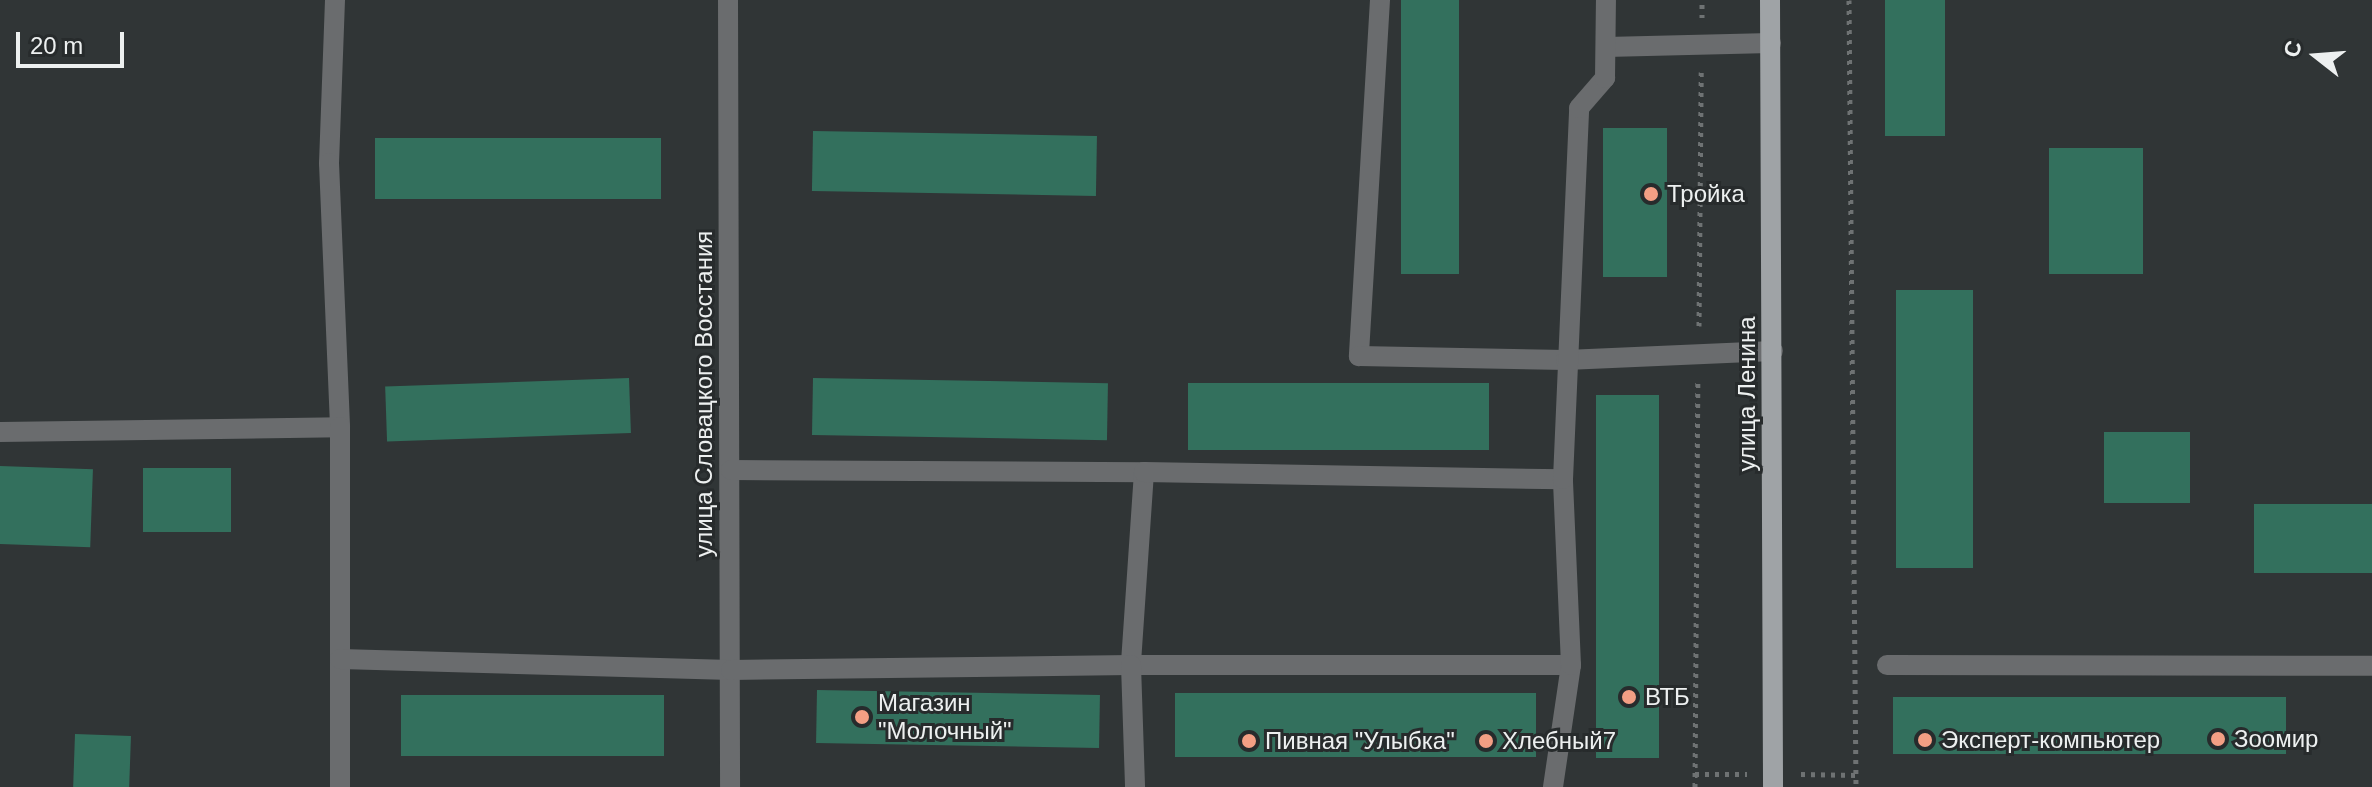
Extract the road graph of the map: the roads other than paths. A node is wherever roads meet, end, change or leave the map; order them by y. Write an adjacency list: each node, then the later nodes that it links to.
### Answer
1 (335, 0): 10 (street)
2 (728, 0): 12 (street, улица Словацкого Восстания)
3 (1380, 0): 9 (street)
4 (1606, 0): 7 (street)
5 (1770, 0): 6 (main road, улица Ленина)
6 (1771, 43): 7 (street); 8 (main road, улица Ленина)
7 (1606, 47): 9 (street)
8 (1773, 351): 9 (street); 25 (main road, улица Ленина)
9 (1566, 360): 14 (street)
10 (340, 427): 11 (street); 15 (street)
11 (0, 432)
12 (731, 470): 13 (street); 20 (street, улица Словацкого Восстания)
13 (1144, 472): 14 (street); 16 (street)
14 (1563, 479): 17 (street)
15 (340, 659): 20 (street); 21 (street)
16 (1131, 665): 17 (street); 20 (street); 23 (street)
17 (1571, 665): 24 (street)
18 (1887, 665): 19 (street)
19 (2372, 666)
20 (731, 670): 22 (street, улица Словацкого Восстания)
21 (340, 787)
22 (730, 787)
23 (1135, 787)
24 (1553, 787)
25 (1773, 787)

